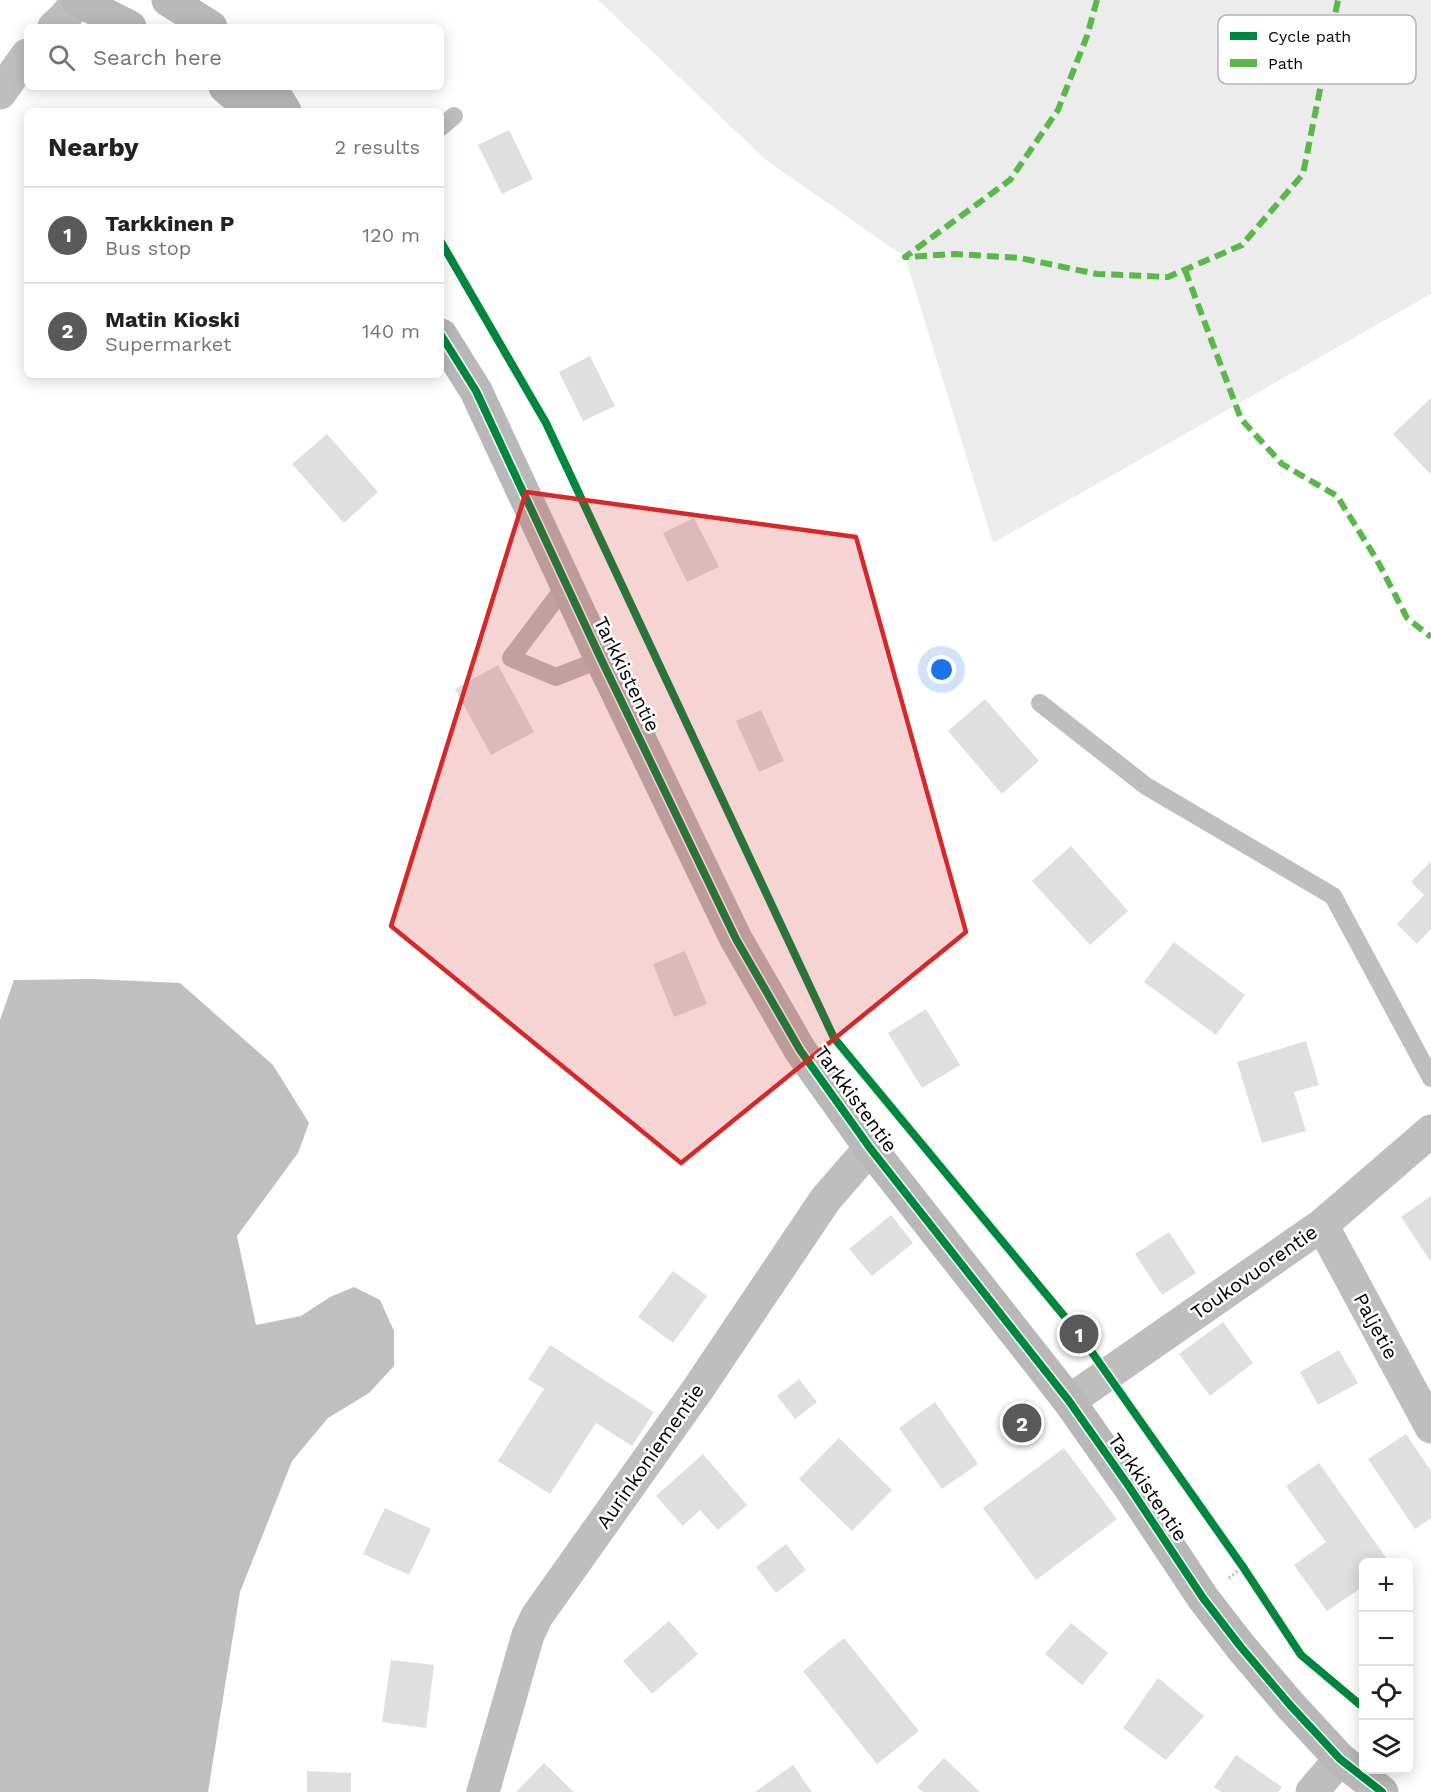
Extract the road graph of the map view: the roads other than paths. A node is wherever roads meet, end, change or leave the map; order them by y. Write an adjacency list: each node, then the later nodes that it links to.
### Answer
1 (78, 0): 3 (street); 4 (street)
2 (168, 0): 5 (street)
3 (57, 24)
4 (124, 24)
5 (206, 24)
6 (24, 59): 9 (street)
7 (229, 90): 10 (street)
8 (272, 90): 11 (street)
9 (0, 93)
10 (250, 108)
11 (283, 108)
12 (444, 340): 13 (street, Tarkkistentie)
13 (566, 585): 14 (street, Tarkkistentie); 14 (lane)
14 (601, 659): 18 (street, Tarkkistentie)
15 (1040, 703): 16 (lane)
16 (1431, 1077)
17 (1431, 1131): 19 (street, Toukovuorentie)
18 (870, 1148): 20 (street, Tarkkistentie); 23 (street, Aurinkoniementie)
19 (1322, 1225): 20 (street, Toukovuorentie); 21 (street, Paljetie)
20 (1069, 1401): 22 (street, Tarkkistentie)
21 (1431, 1427)
22 (1340, 1759): 24 (street); 25 (street, Tarkkistentie)
23 (483, 1792)
24 (1312, 1792)
25 (1382, 1792)

